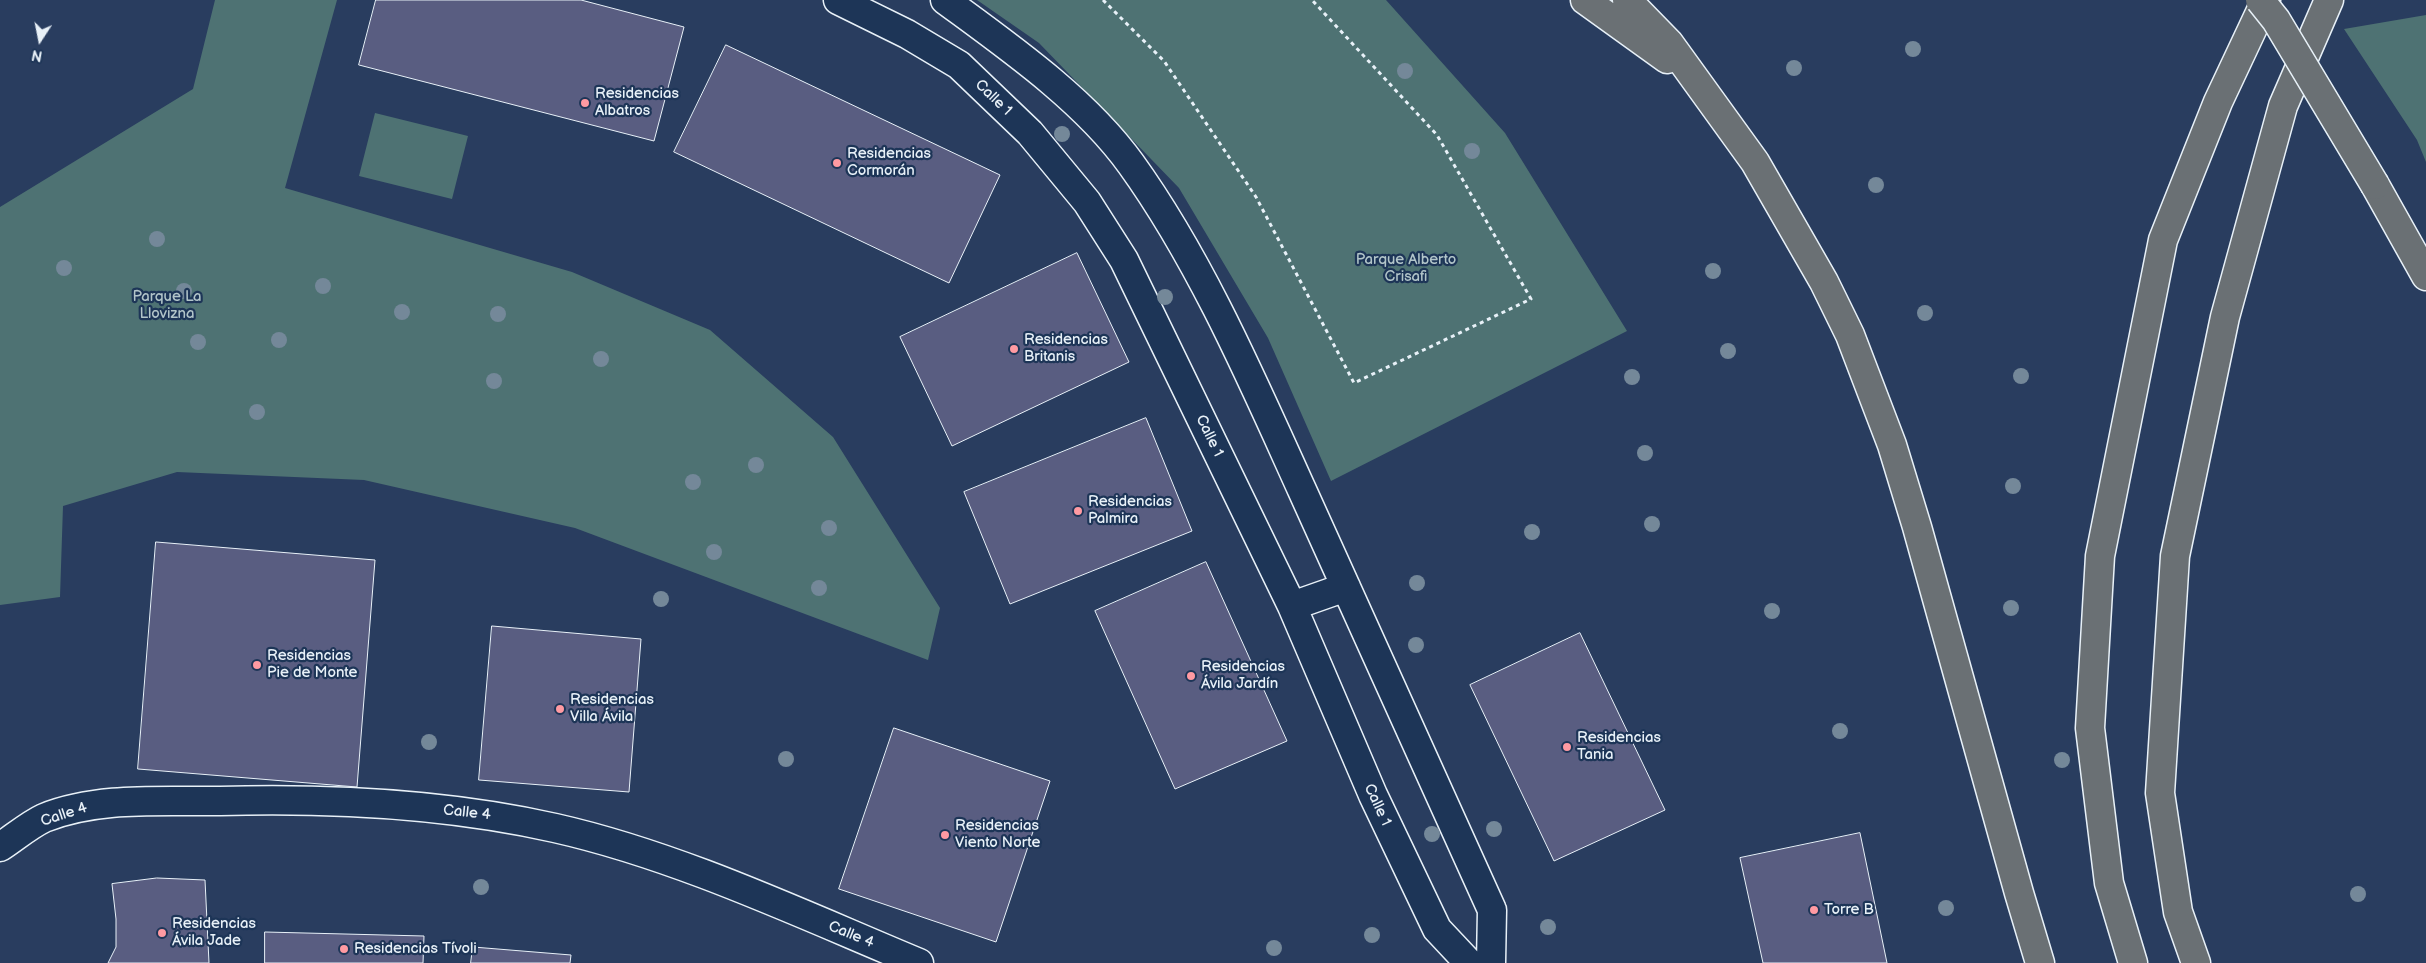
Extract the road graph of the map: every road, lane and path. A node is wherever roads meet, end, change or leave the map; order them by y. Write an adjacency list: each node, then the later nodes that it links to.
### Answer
1 (838, 0): 11 (street, Calle 1)
2 (945, 0): 10 (street)
3 (1103, 0): 4 (path)
4 (1312, 0)
5 (1585, 0): 12 (highway)
6 (1627, 0): 12 (highway)
7 (2260, 0): 13 (highway, bridge)
8 (2266, 0): 21 (highway)
9 (2329, 0): 22 (highway)
10 (980, 26): 11 (street); 14 (street)
11 (959, 65): 15 (street, Calle 1)
12 (1694, 78): 20 (highway)
13 (2426, 276)
14 (1346, 587): 15 (street); 19 (street)
15 (1292, 606): 18 (street, Calle 1)
16 (0, 847): 17 (street, Calle 4)
17 (919, 963)
18 (1469, 963)
19 (1491, 963)
20 (2040, 963)
21 (2133, 963)
22 (2196, 963)

